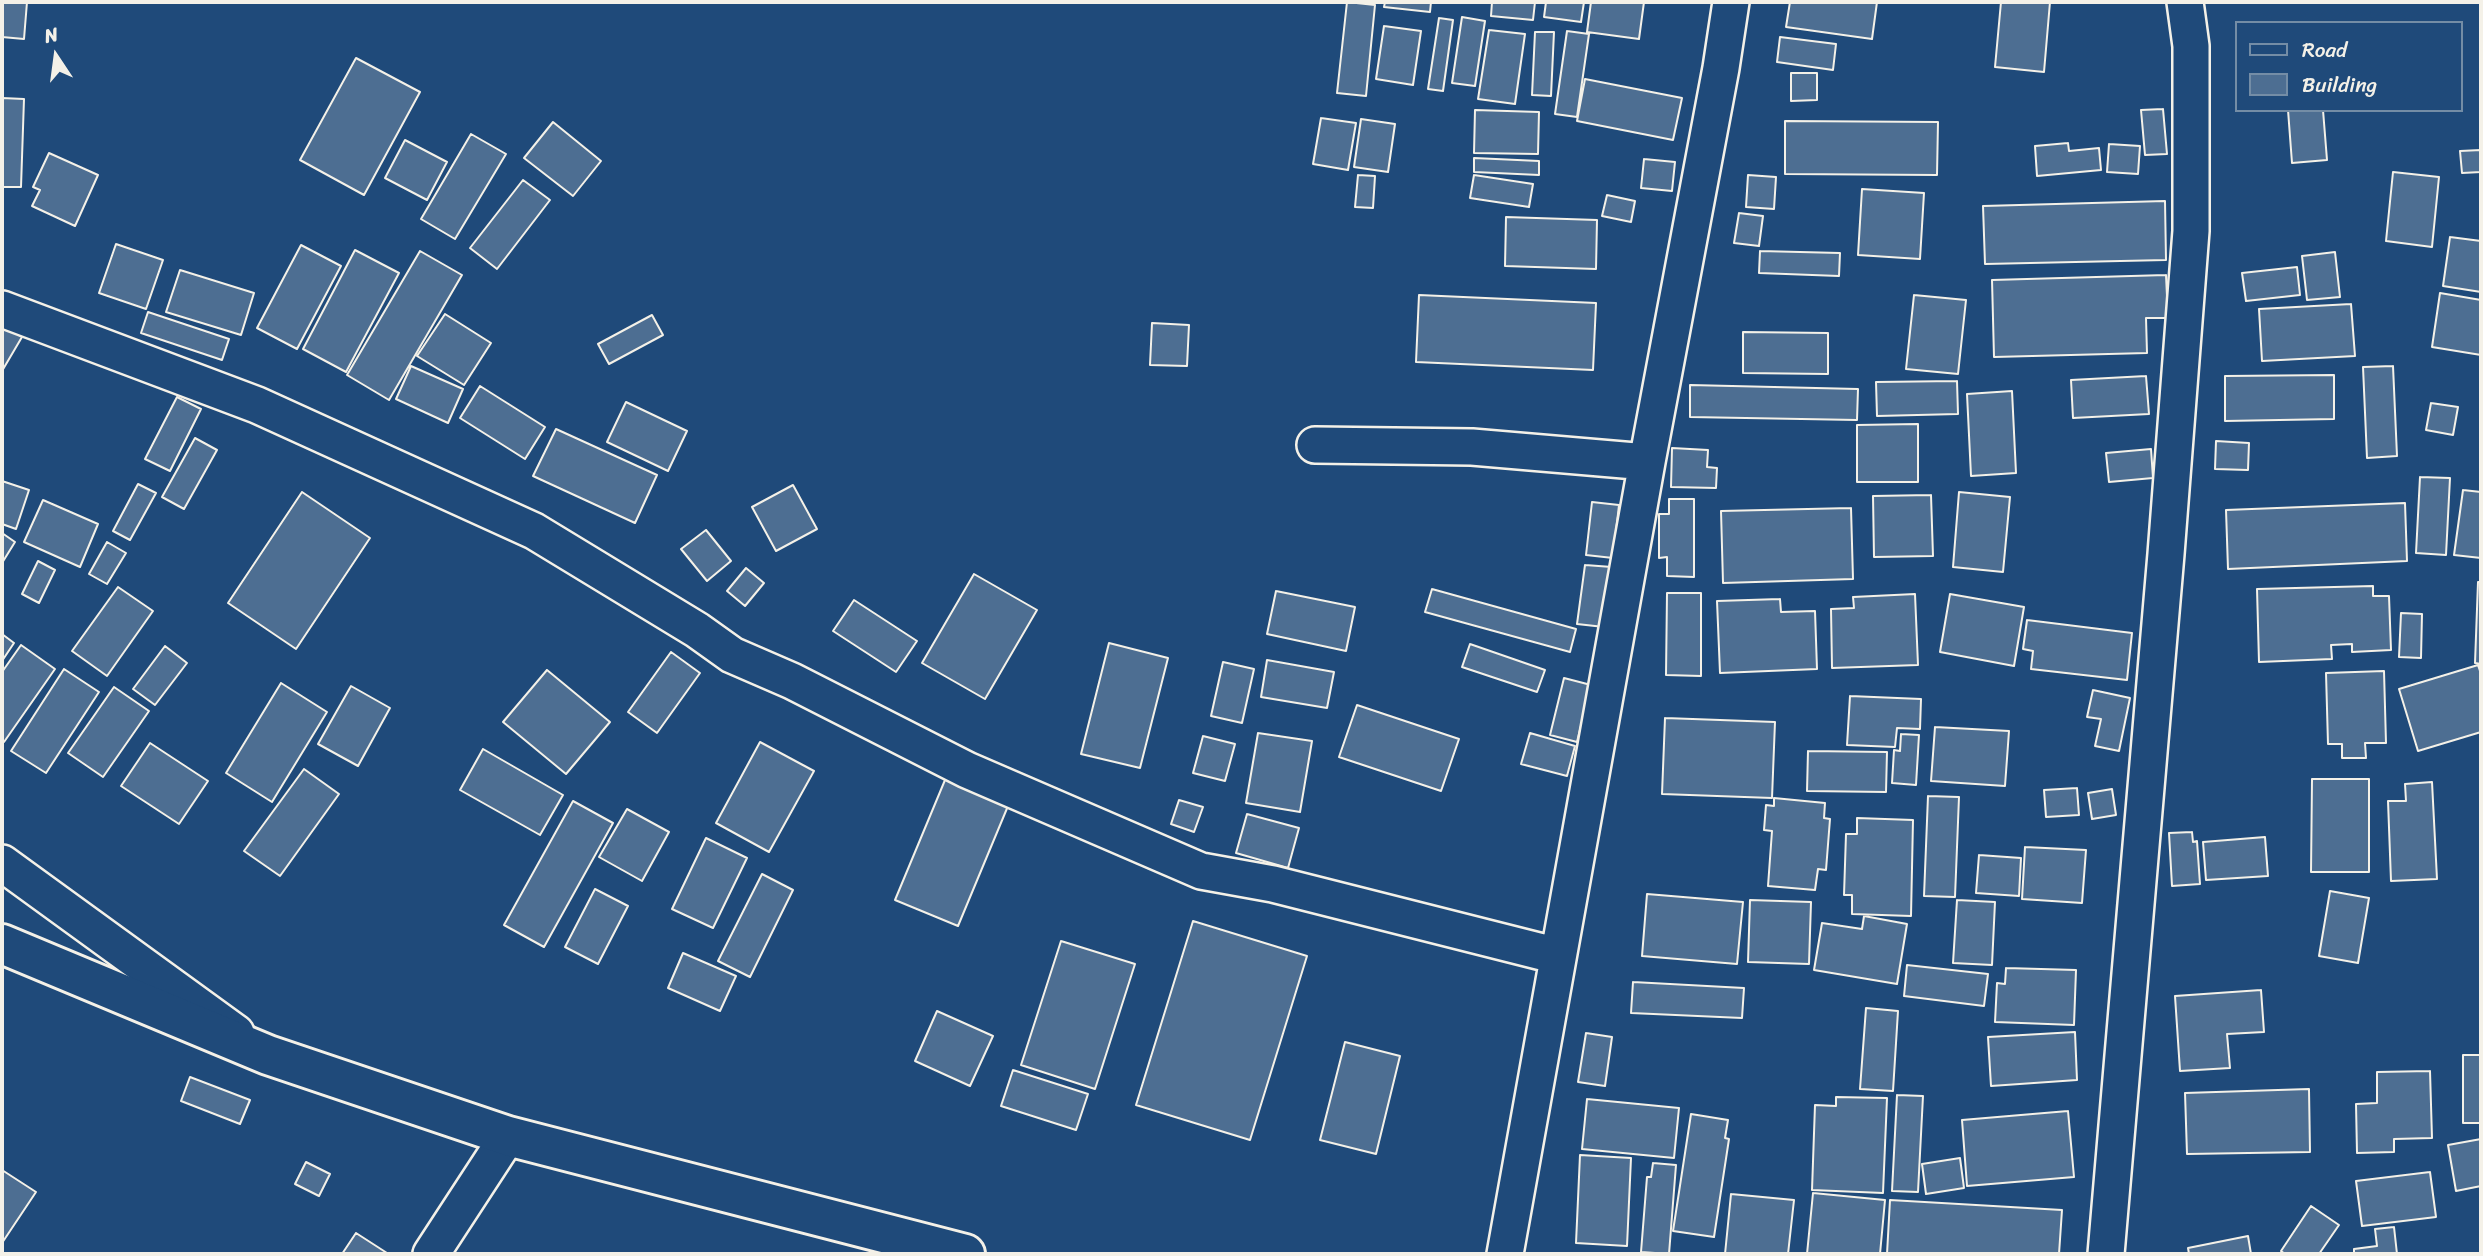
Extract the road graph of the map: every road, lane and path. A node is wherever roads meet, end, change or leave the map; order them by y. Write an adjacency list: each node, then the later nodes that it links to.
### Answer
1 (1731, 2): 5 (street)
2 (2185, 2): 14 (street)
3 (2, 309): 8 (street)
4 (1315, 444): 5 (street)
5 (1647, 462): 8 (street)
6 (2, 863): 9 (street)
7 (2, 944): 9 (street)
8 (1558, 956): 13 (street)
9 (268, 1055): 10 (street)
10 (508, 1136): 11 (street); 12 (street)
11 (431, 1254)
12 (965, 1254)
13 (1505, 1254)
14 (2106, 1254)

